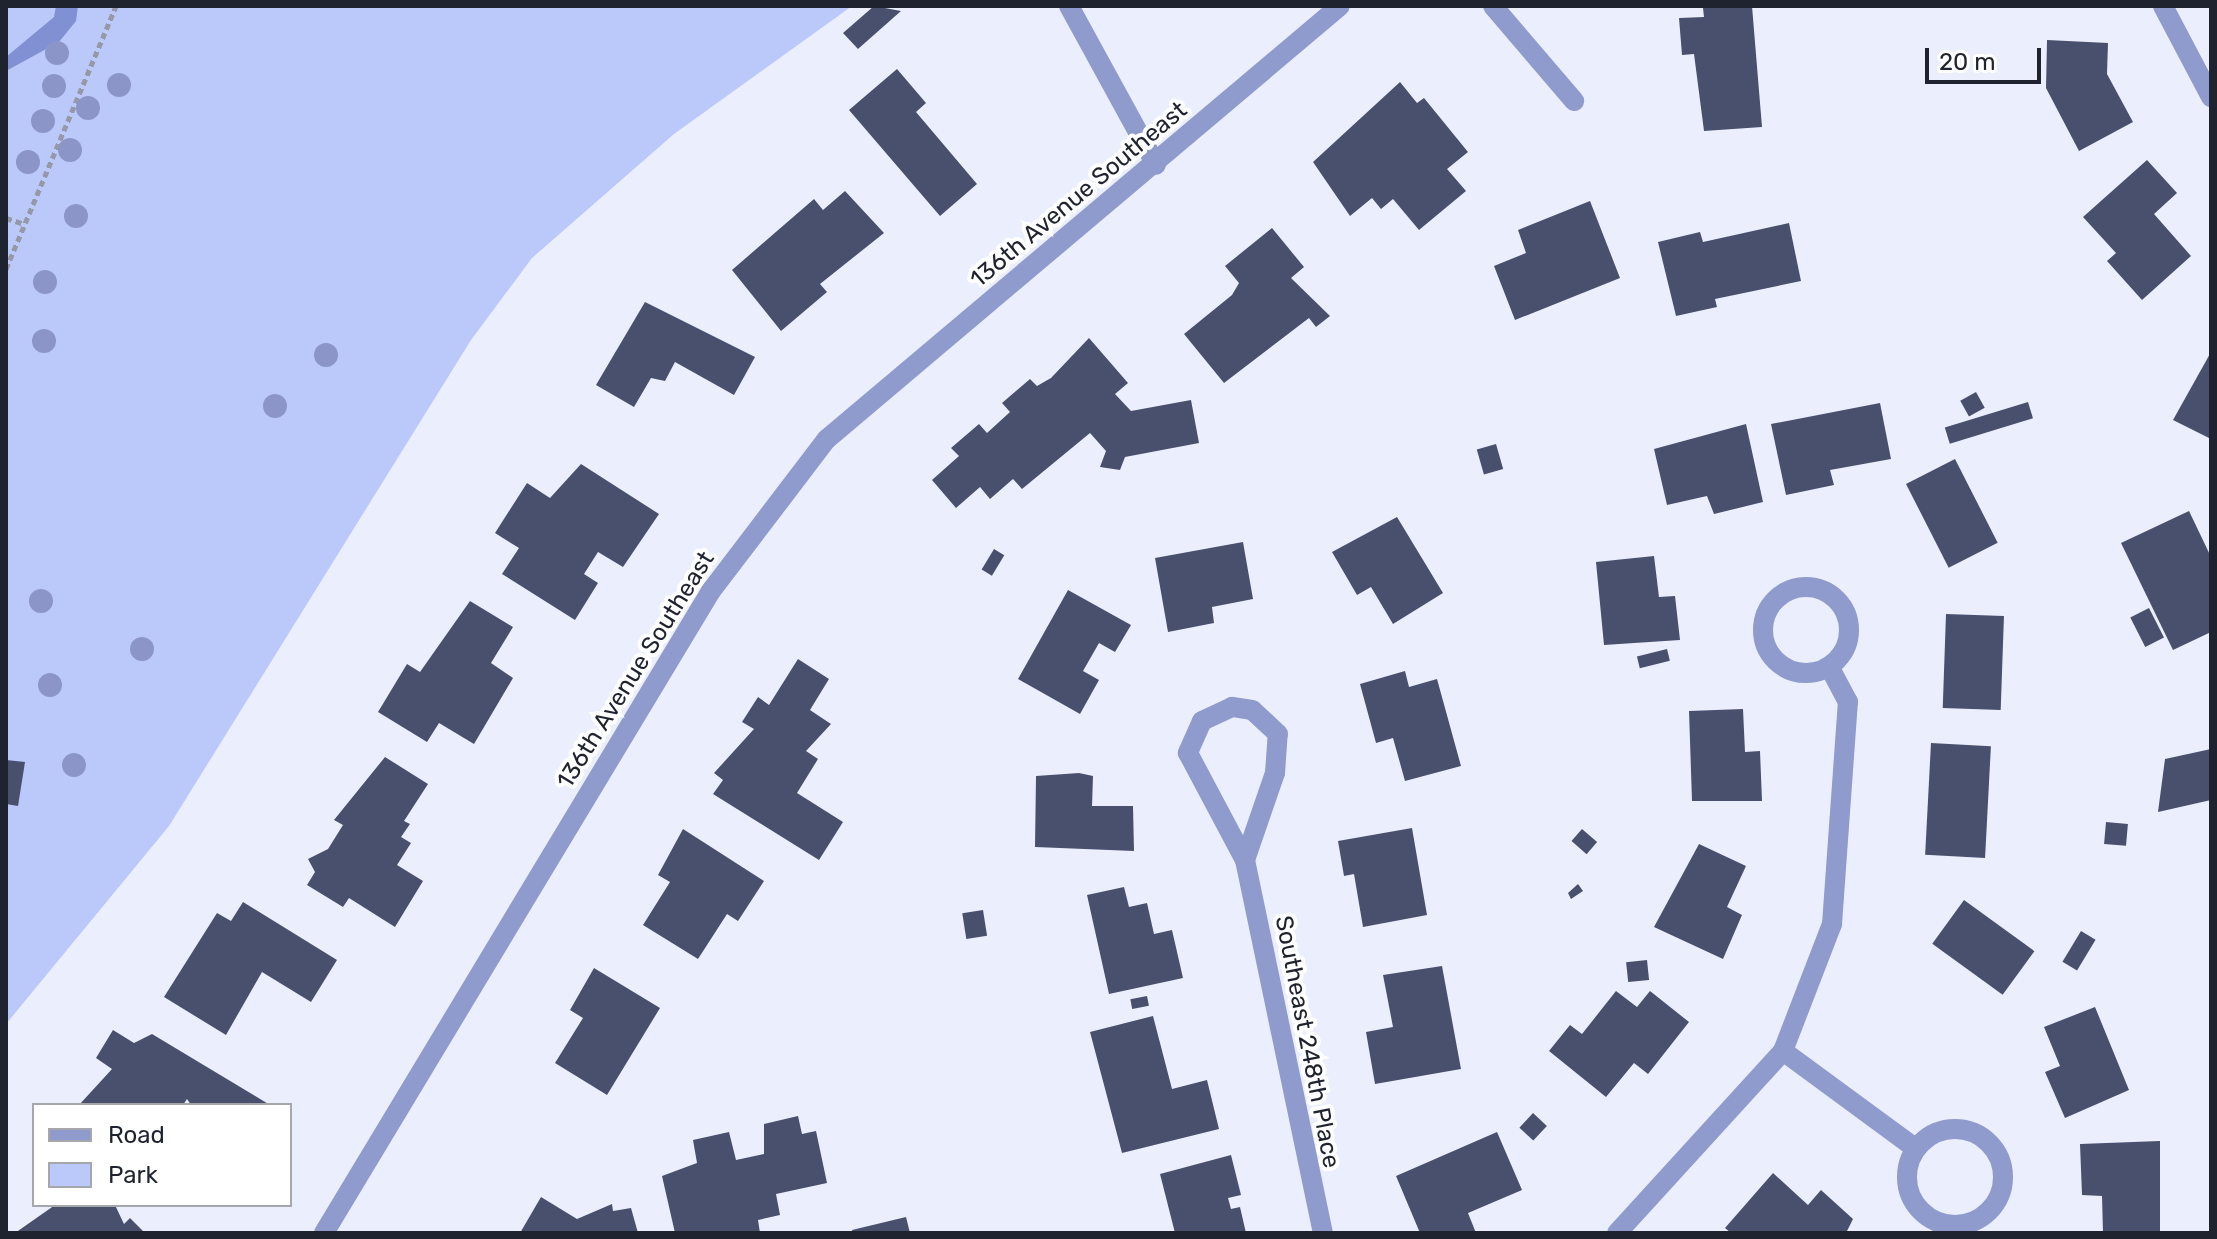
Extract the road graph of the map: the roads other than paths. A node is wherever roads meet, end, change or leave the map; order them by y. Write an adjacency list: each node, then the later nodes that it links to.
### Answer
1 (1069, 6): 7 (street)
2 (1340, 6): 7 (street, 136th Avenue Southeast)
3 (1493, 6): 6 (street)
4 (2163, 6): 5 (street)
5 (2211, 97)
6 (1574, 101)
7 (1156, 165): 12 (street, 136th Avenue Southeast)
8 (1829, 667): 8 (street); 10 (street)
9 (1245, 860): 9 (street, Southeast 248th Place); 13 (street, Southeast 248th Place)
10 (1783, 1051): 11 (street); 14 (street)
11 (1915, 1148): 11 (street)
12 (331, 1230)
13 (1323, 1233)
14 (1617, 1233)

